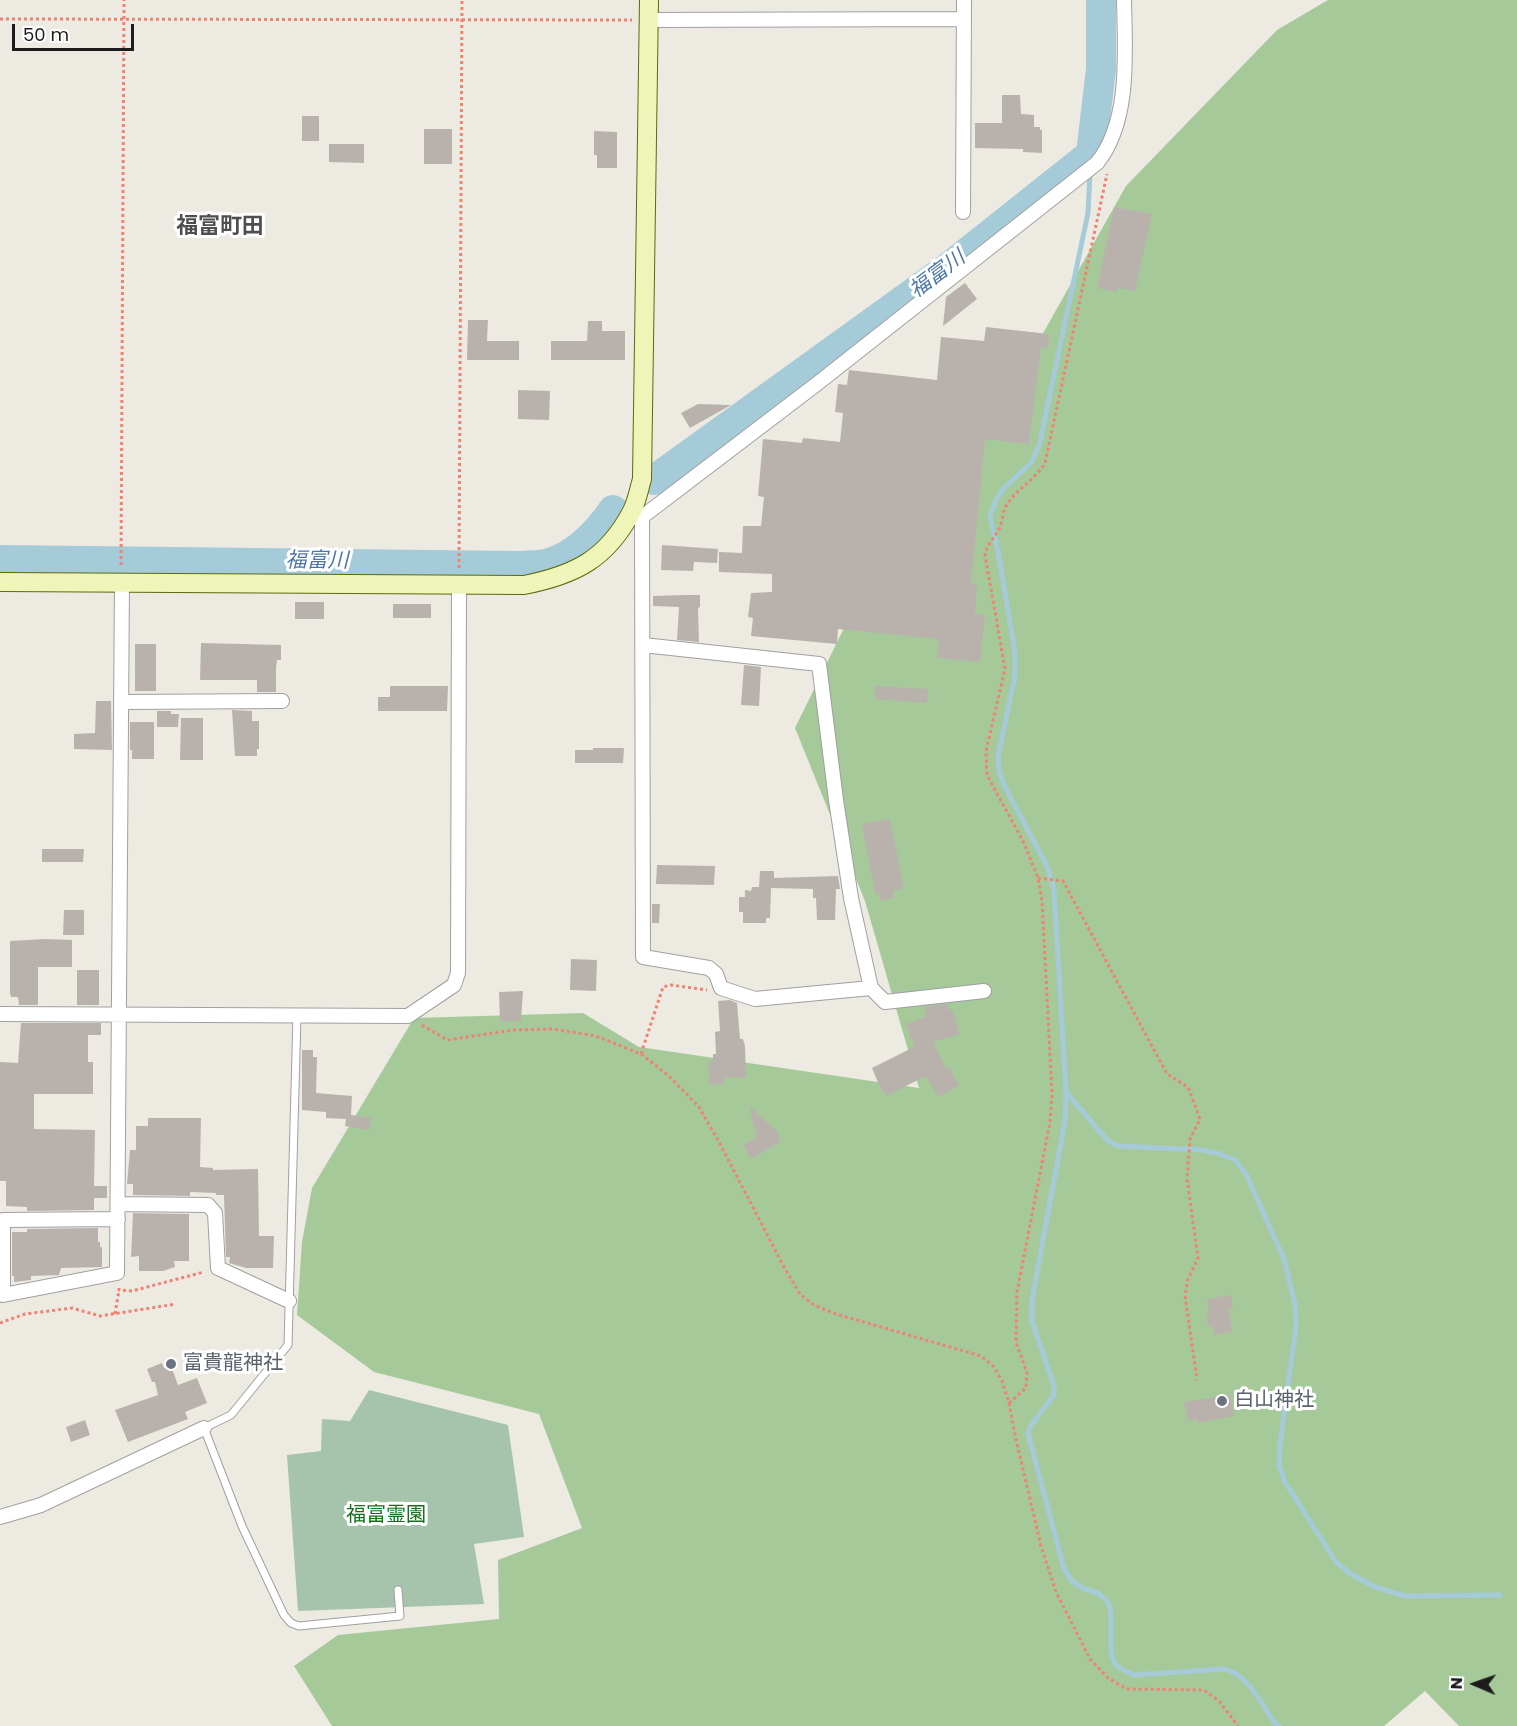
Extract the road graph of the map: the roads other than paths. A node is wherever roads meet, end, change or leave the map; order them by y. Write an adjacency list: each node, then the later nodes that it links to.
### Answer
1 (649, 0): 5 (street)
2 (964, 0): 4 (street)
3 (1124, 0): 7 (street)
4 (964, 19): 5 (street); 6 (street)
5 (649, 20): 7 (street)
6 (963, 212)
7 (638, 513): 9 (street); 11 (street)
8 (121, 577): 9 (street); 10 (street); 13 (street)
9 (459, 578): 18 (street)
10 (0, 582)
11 (643, 645): 14 (street); 14 (street)
12 (282, 701): 13 (street)
13 (121, 702): 17 (street)
14 (872, 988): 15 (street)
15 (984, 991)
16 (0, 1014): 17 (street)
17 (119, 1015): 18 (street); 19 (street)
18 (297, 1016): 21 (lane)
19 (118, 1204): 20 (street); 21 (street)
20 (118, 1219): 20 (street)
21 (289, 1301): 22 (lane)
22 (204, 1428): 23 (street); 24 (lane)
23 (0, 1517)
24 (398, 1590)

